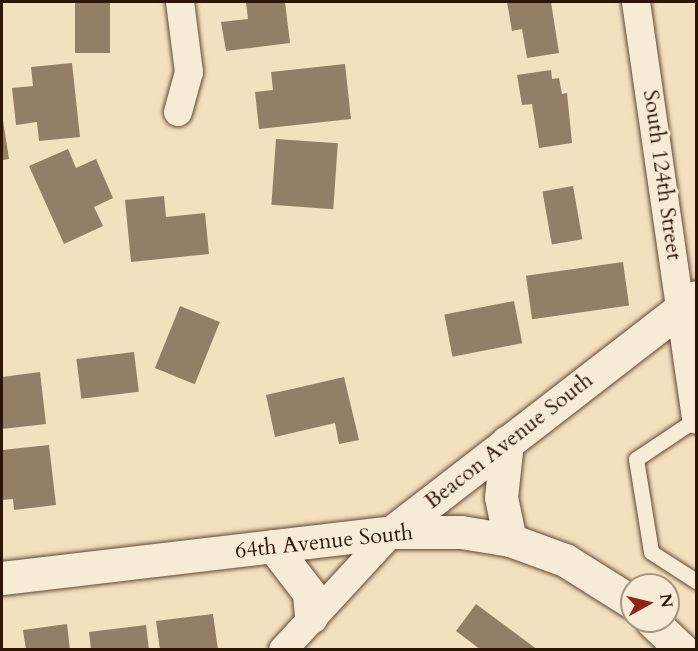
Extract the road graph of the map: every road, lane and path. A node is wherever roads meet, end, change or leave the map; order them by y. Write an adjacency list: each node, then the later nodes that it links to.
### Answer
1 (180, 2): 3 (street)
2 (636, 2): 4 (street, South 124th Street)
3 (178, 112)
4 (690, 302): 5 (street, South 124th Street); 6 (street, Beacon Avenue South)
5 (696, 419): 11 (lane)
6 (507, 442): 7 (street, Beacon Avenue South); 8 (street)
7 (392, 532): 8 (street, 64th Avenue South); 9 (street, 64th Avenue South); 13 (street, Beacon Avenue South)
8 (510, 540): 12 (street, 64th Avenue South)
9 (273, 546): 10 (street, 64th Avenue South); 13 (street)
10 (2, 578)
11 (696, 581)
12 (620, 594)
13 (311, 617): 15 (street, Beacon Avenue South)
14 (664, 633): 16 (street)
15 (283, 650)
16 (682, 650)

